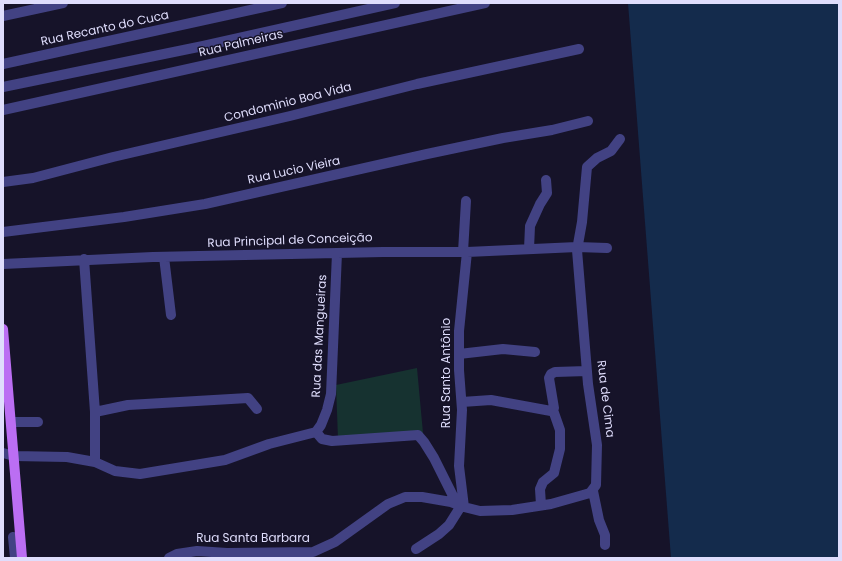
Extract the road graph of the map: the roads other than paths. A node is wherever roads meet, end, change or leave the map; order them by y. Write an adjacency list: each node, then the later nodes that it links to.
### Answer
1 (63, 3): 5 (street)
2 (282, 3): 7 (street, Rua Recanto do Cuca)
3 (395, 3): 8 (street, Rua Palmeiras)
4 (485, 3): 9 (street, Rua Palmeiras)
5 (3, 16)
6 (580, 49): 13 (street, Condominio Boa Vida)
7 (3, 64)
8 (3, 87)
9 (3, 110)
10 (588, 121): 15 (street, Rua Lucio Vieira)
11 (620, 139): 16 (street, Rua de Cima)
12 (546, 180): 18 (street)
13 (3, 182)
14 (466, 201): 19 (street, Rua Santo Antônio)
15 (3, 232)
16 (578, 247): 17 (street, Rua Principal de Conceição); 18 (street, Rua Principal de Conceição); 28 (street, Rua de Cima)
17 (607, 248)
18 (529, 249): 19 (street, Rua Principal de Conceição)
19 (465, 252): 20 (street, Rua Principal de Conceição); 27 (street, Rua Santo Antônio)
20 (337, 253): 21 (street, Rua Principal de Conceição); 35 (street, Rua das Mangueiras)
21 (164, 257): 22 (street, Rua Principal de Conceição); 24 (street)
22 (84, 259): 23 (street, Rua Principal de Conceição); 32 (street)
23 (3, 264)
24 (171, 315)
25 (3, 329): 33 (main road)
26 (535, 352): 27 (street)
27 (459, 354): 29 (street, Rua Santo Antônio)
28 (587, 371): 31 (street); 39 (street, Rua de Cima)
29 (462, 402): 31 (street); 41 (street, Rua Santo Antônio)
30 (257, 409): 32 (street)
31 (553, 410): 40 (street)
32 (94, 412): 38 (street)
33 (12, 422): 34 (street); 37 (main road)
34 (38, 422)
35 (316, 432): 38 (street); 41 (street)
36 (3, 453): 37 (street)
37 (14, 456): 38 (street); 42 (main road)
38 (95, 462)
39 (593, 491): 40 (street); 43 (street)
40 (541, 505): 41 (street)
41 (461, 506): 44 (street); 47 (street, Rua Santa Barbara)
42 (12, 538): 45 (street); 46 (main road)
43 (605, 545)
44 (416, 549)
45 (15, 558)
46 (22, 558)
47 (169, 558)

